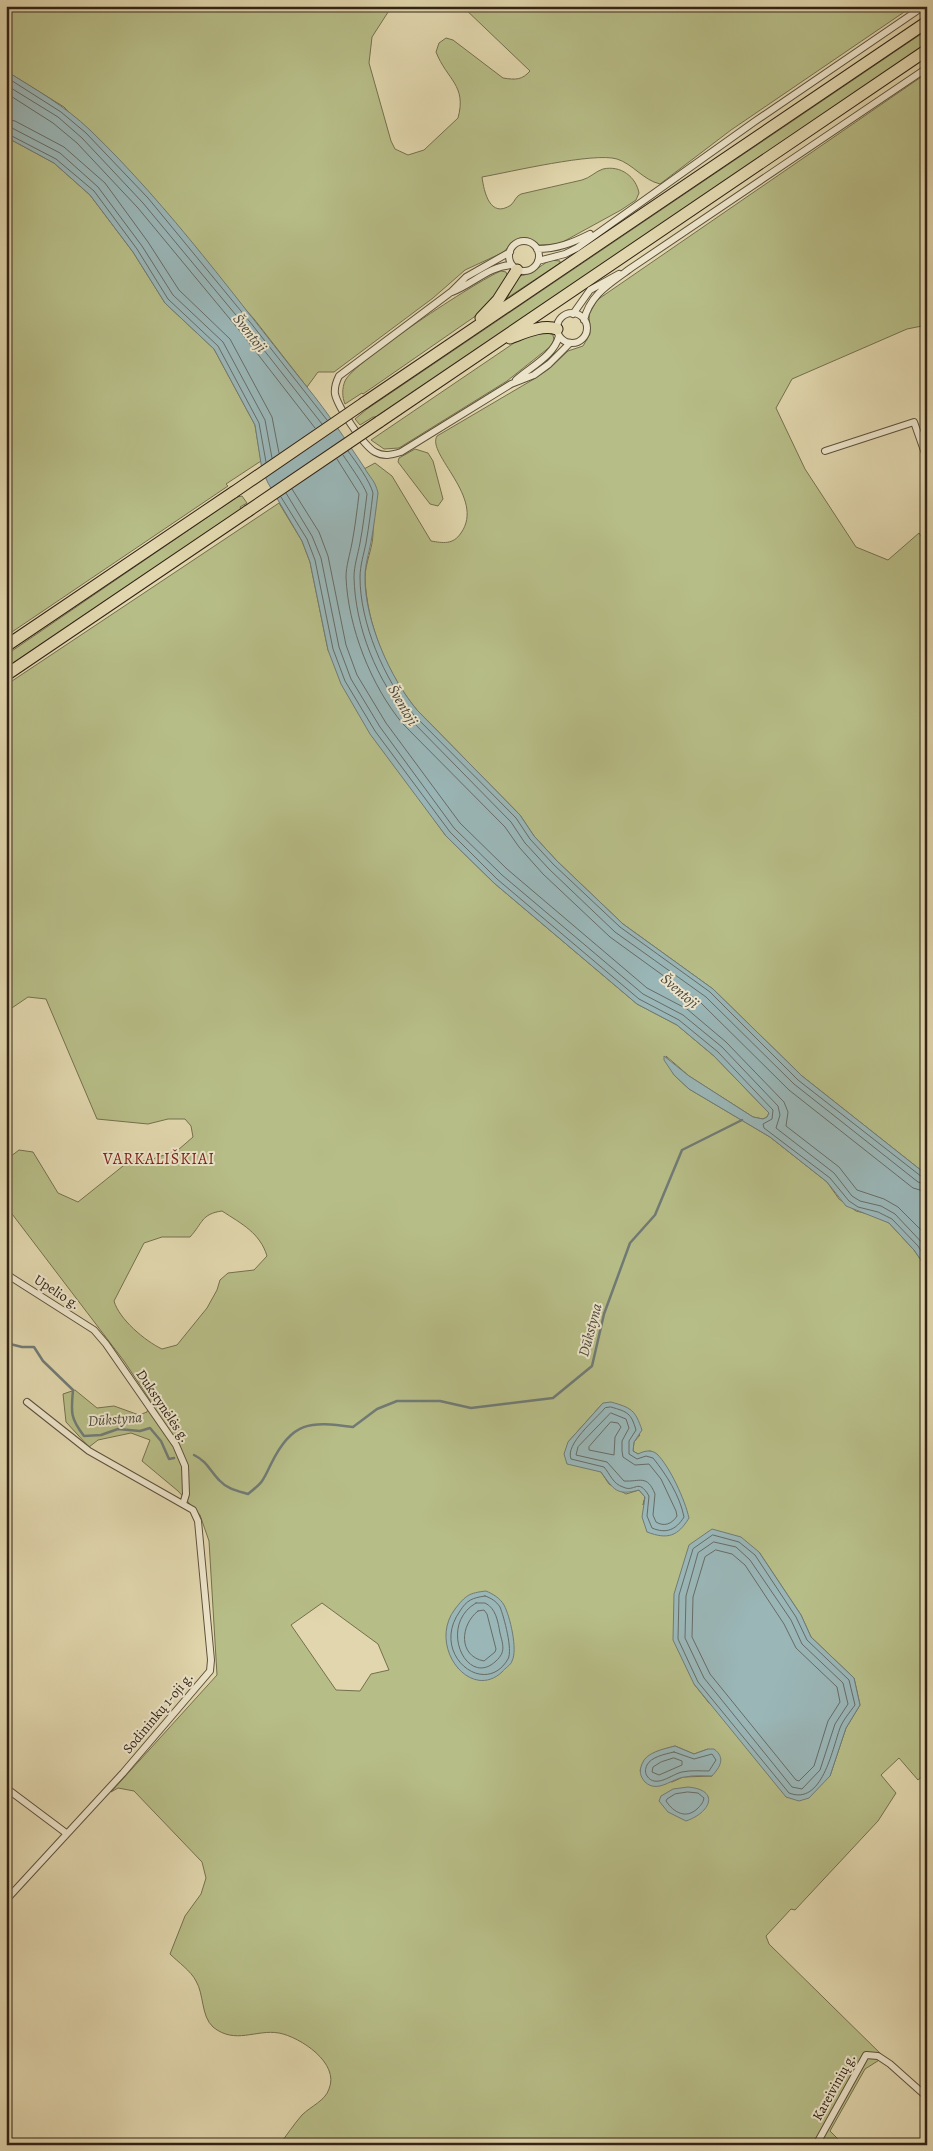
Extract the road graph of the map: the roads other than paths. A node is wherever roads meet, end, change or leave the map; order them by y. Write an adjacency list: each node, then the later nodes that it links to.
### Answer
1 (924, 6): 5 (street)
2 (927, 22): 15 (highway)
3 (927, 50): 17 (highway)
4 (927, 68): 10 (street)
5 (605, 227): 6 (street); 8 (street)
6 (537, 249): 7 (street); 8 (street)
7 (510, 252): 9 (street); 11 (street)
8 (538, 261): 9 (street)
9 (515, 267): 11 (street); 15 (highway)
10 (631, 268): 12 (street); 13 (street)
11 (451, 292): 18 (street)
12 (573, 314): 13 (street); 14 (street)
13 (584, 320): 16 (street)
14 (558, 333): 16 (street); 17 (highway); 18 (street)
15 (462, 337): 21 (highway, bridge)
16 (570, 343): 18 (street)
17 (494, 344): 22 (highway, bridge)
18 (511, 384)
19 (825, 451): 20 (street)
20 (927, 459)
21 (6, 646)
22 (6, 675)
23 (6, 1274): 24 (street, Upelio g.)
24 (94, 1330): 26 (street, Dukstynėlės g.)
25 (27, 1402): 26 (street)
26 (183, 1504): 28 (street, Sodininkų 1-oji g.)
27 (6, 1788): 28 (street)
28 (66, 1833): 29 (street, Sodininkų 1-oji g.)
29 (6, 1900)
30 (927, 2098): 31 (street, Kareivinių g.)
31 (816, 2145)

